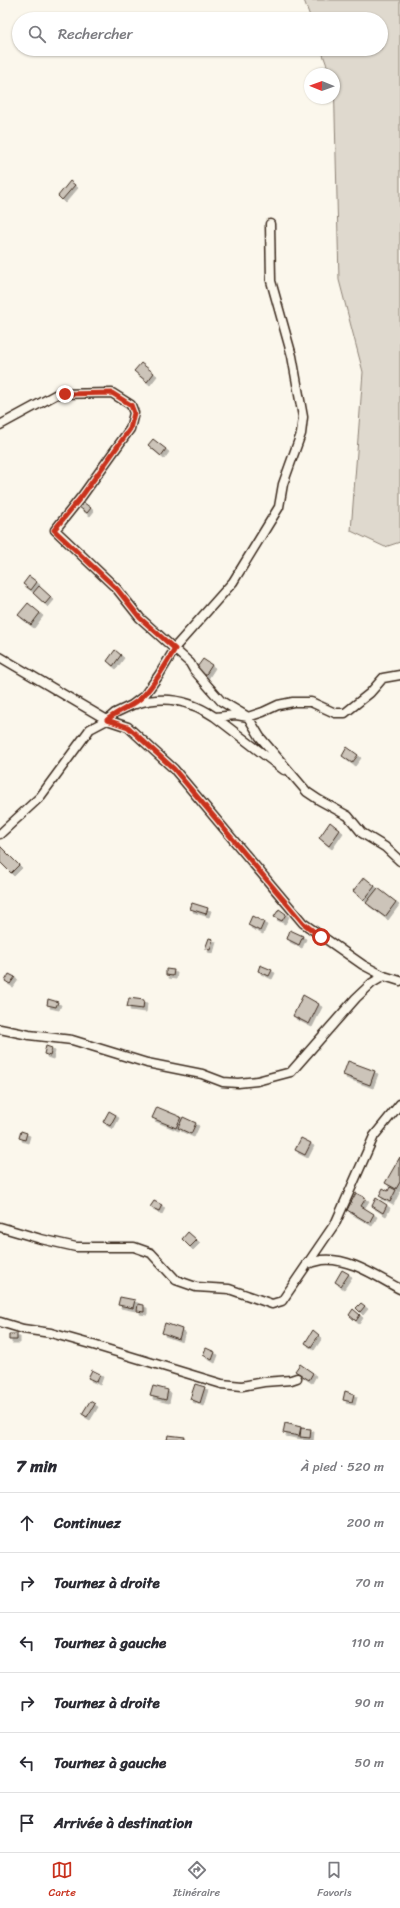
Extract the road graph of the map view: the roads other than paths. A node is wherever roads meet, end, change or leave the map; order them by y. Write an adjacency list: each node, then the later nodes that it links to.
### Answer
1 (270, 224): 3 (street)
2 (0, 425): 3 (street)
3 (175, 649): 6 (street); 8 (street)
4 (0, 657): 9 (street)
5 (400, 675): 8 (street)
6 (132, 705): 7 (street); 9 (street)
7 (215, 717): 8 (street); 10 (street)
8 (248, 717): 10 (street)
9 (107, 720): 11 (street); 13 (street)
10 (292, 775): 12 (street)
11 (0, 834)
12 (400, 861)
13 (384, 976): 14 (street); 15 (street)
14 (400, 981)
15 (0, 1029)
16 (400, 1104): 18 (street)
17 (0, 1227): 18 (street)
18 (307, 1264): 19 (street)
19 (400, 1289)
20 (0, 1322): 21 (street)
21 (297, 1378)

